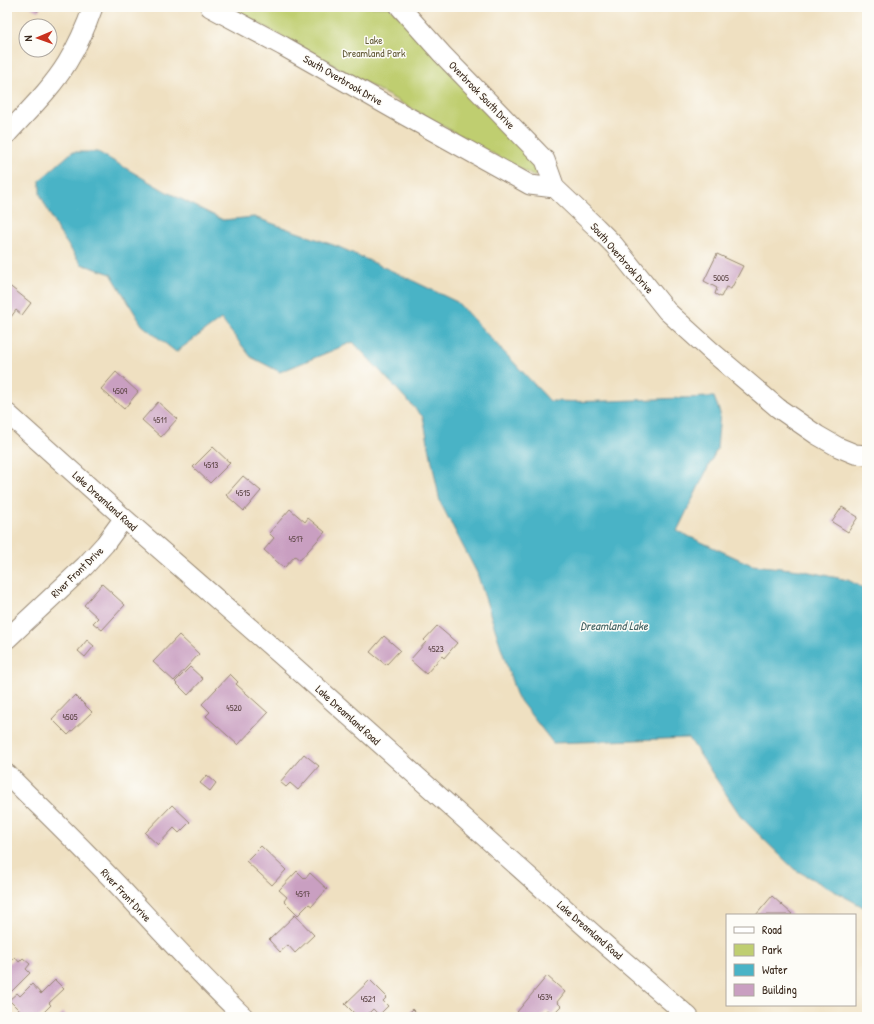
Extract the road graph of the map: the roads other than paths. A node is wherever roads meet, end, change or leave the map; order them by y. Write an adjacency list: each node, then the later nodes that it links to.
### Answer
1 (93, 7): 4 (street)
2 (210, 7): 5 (street, South Overbrook Drive)
3 (400, 7): 5 (street, Overbrook South Drive)
4 (7, 134)
5 (555, 188): 7 (street, South Overbrook Drive)
6 (7, 413): 8 (street, Lake Dreamland Road)
7 (867, 455)
8 (124, 518): 9 (street, River Front Drive); 12 (street, Lake Dreamland Road)
9 (7, 639)
10 (7, 774): 11 (street, River Front Drive)
11 (244, 1017)
12 (689, 1017)

